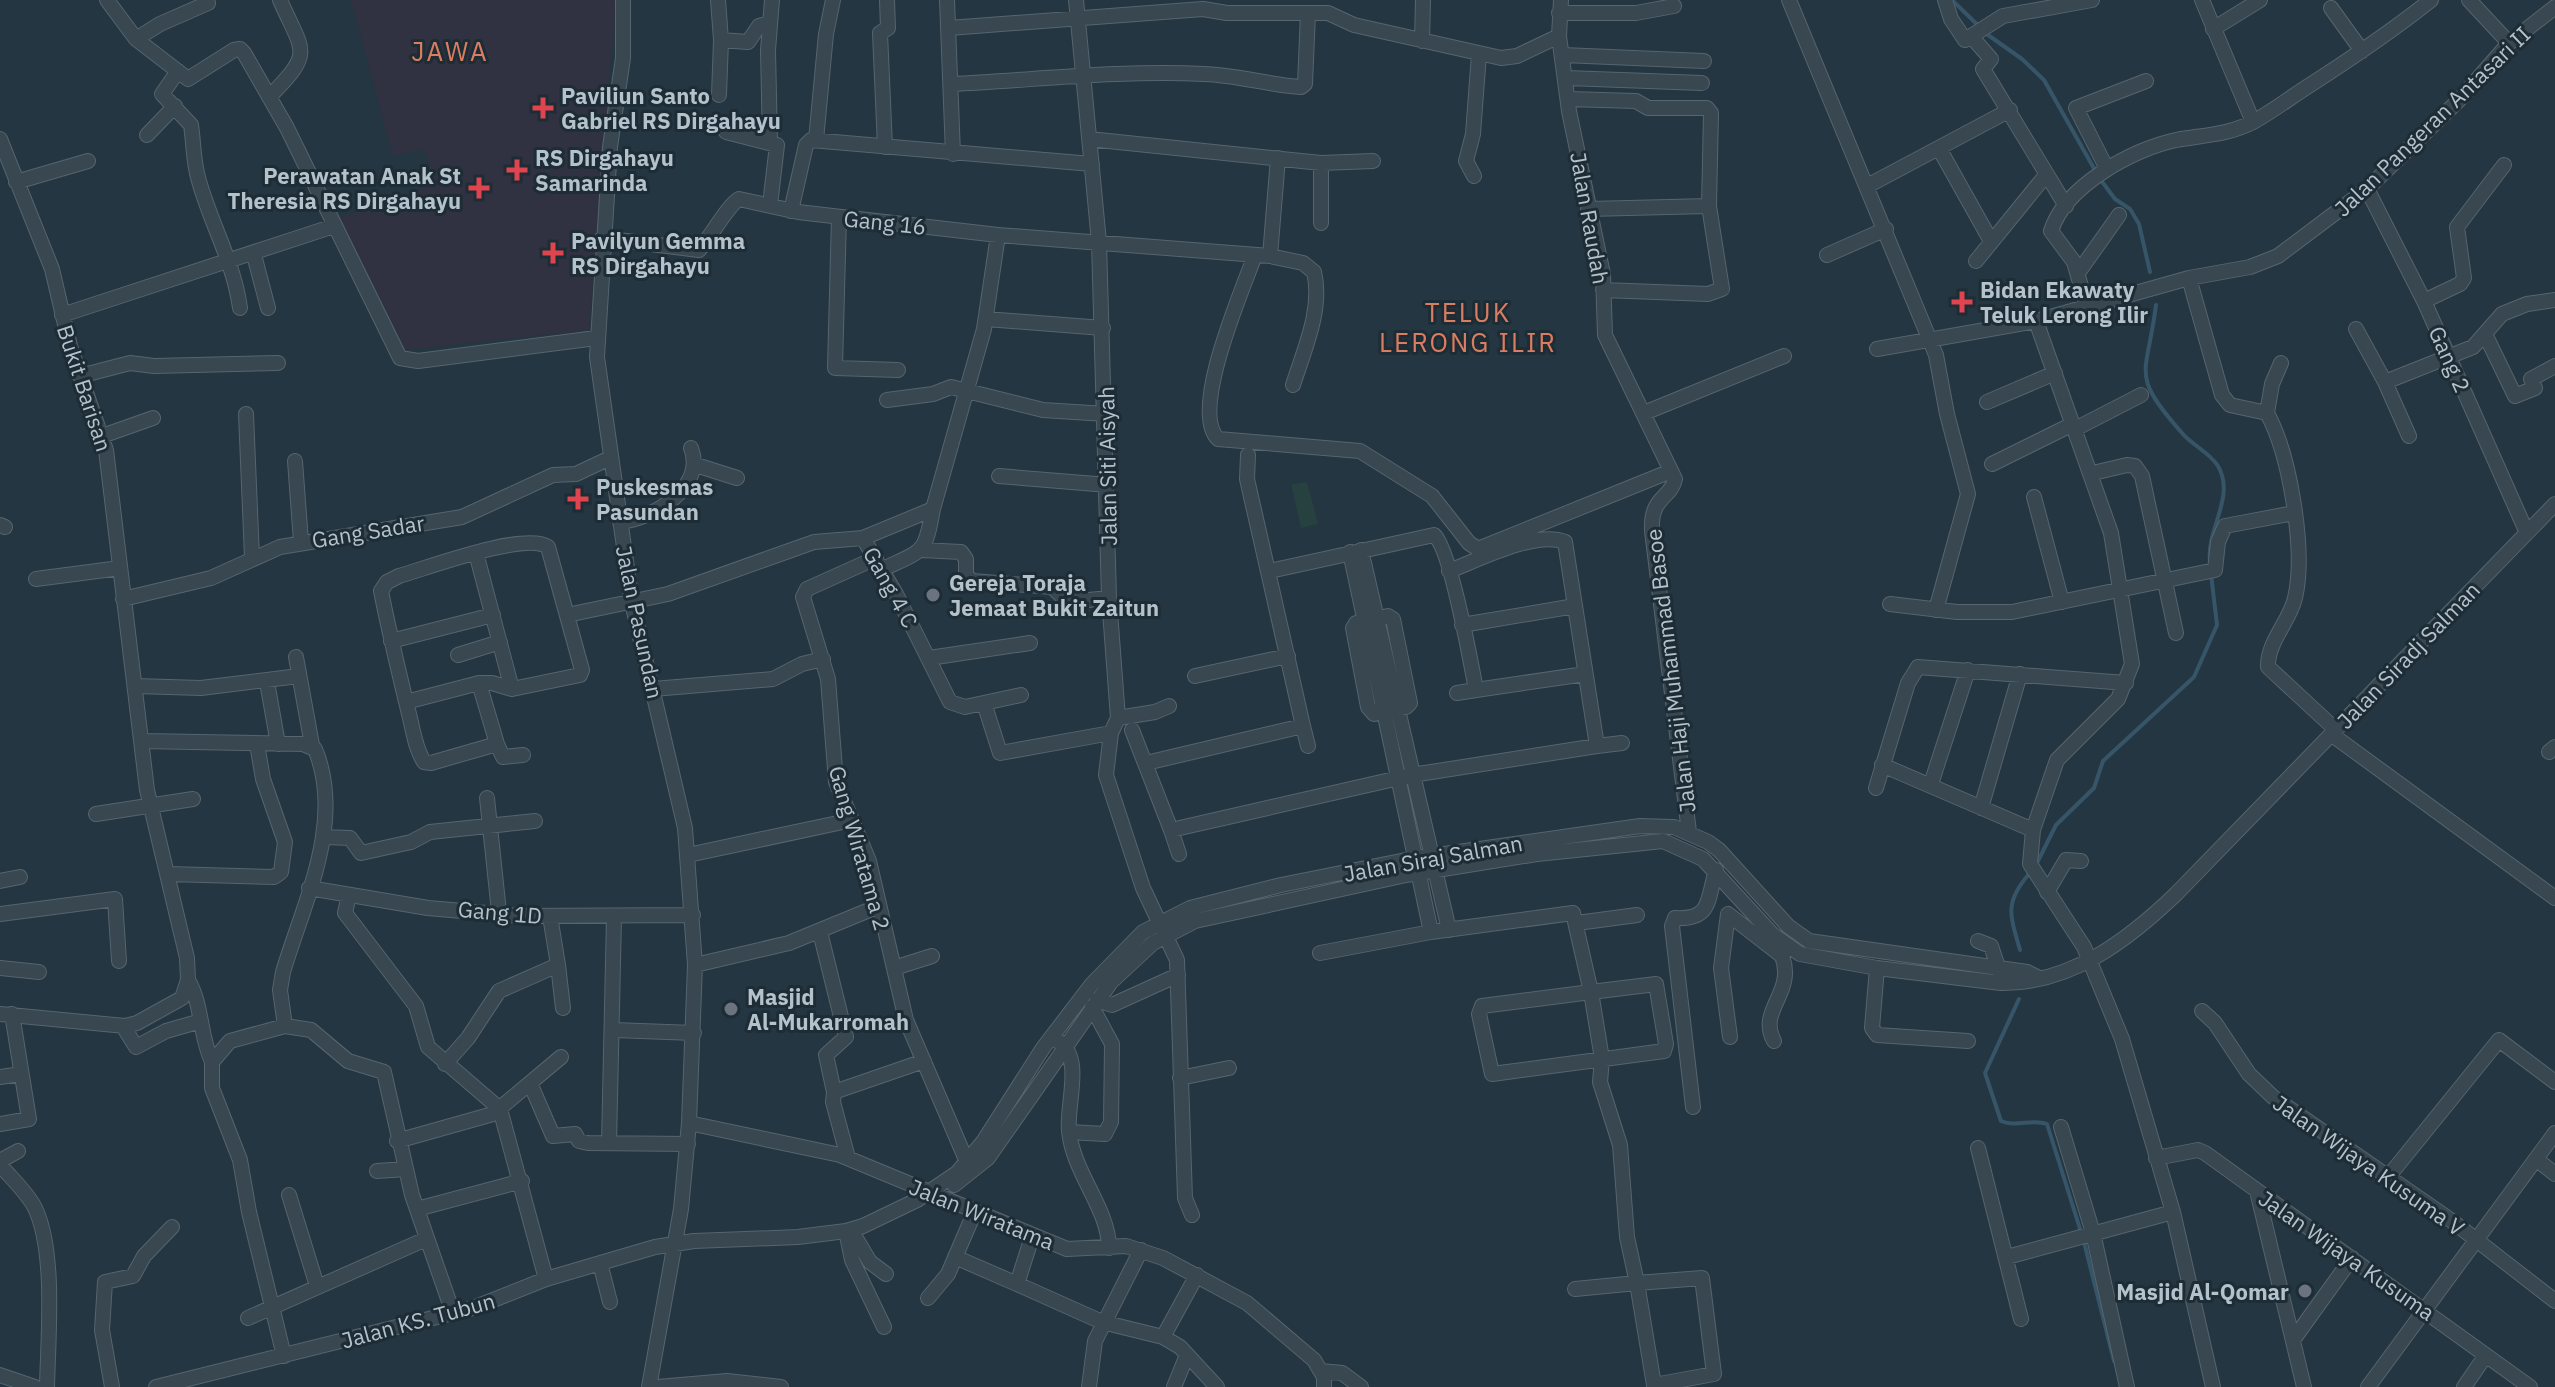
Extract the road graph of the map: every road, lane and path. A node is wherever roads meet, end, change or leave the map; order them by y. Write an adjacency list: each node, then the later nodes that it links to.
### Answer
1 (107, 0): 32 (street)
2 (280, 0): 47 (street)
3 (623, 0): 84 (street, Jalan Pasundan)
4 (718, 0): 33 (street)
5 (772, 0): 27 (street)
6 (833, 0): 57 (street)
7 (887, 0): 58 (street)
8 (947, 0): 28 (street)
9 (1076, 0): 26 (street, Jalan Siti Aisyah)
10 (1423, 0): 34 (street)
11 (1789, 0): 71 (street)
12 (1945, 0): 31 (street)
13 (2092, 0): 31 (street)
14 (2202, 0): 29 (street)
15 (2260, 0): 29 (street)
16 (2431, 0): 36 (street)
17 (2469, 0): 35 (street)
18 (208, 3): 32 (street)
19 (1644, 5): 21 (street); 22 (street)
20 (1328, 6): 25 (street); 34 (street)
21 (1674, 6)
22 (1560, 7): 30 (street, Jalan Raudah)
23 (2555, 7): 35 (street, Jalan Pangeran Antasari II)
24 (2331, 8): 36 (street)
25 (1308, 13): 26 (street); 41 (street)
26 (1078, 18): 28 (street); 41 (street, Jalan Siti Aisyah)
27 (769, 23): 33 (street); 56 (street)
28 (949, 28): 45 (street)
29 (2213, 29): 51 (street)
30 (1559, 36): 37 (street); 38 (street, Jalan Raudah)
31 (1969, 37): 50 (street)
32 (136, 39): 40 (street)
33 (721, 40): 46 (street)
34 (1422, 41): 37 (street)
35 (2509, 43): 72 (street, Jalan Pangeran Antasari II)
36 (2362, 51): 51 (street)
37 (1479, 54): 69 (street)
38 (1563, 55): 39 (street); 42 (street, Jalan Raudah)
39 (1704, 61)
40 (178, 71): 47 (street); 49 (street)
41 (1084, 78): 45 (street); 55 (street, Jalan Siti Aisyah)
42 (1567, 78): 44 (street); 48 (street, Jalan Raudah)
43 (2146, 81): 67 (street)
44 (1702, 83)
45 (952, 84): 60 (street)
46 (719, 95)
47 (269, 97): 81 (street)
48 (1568, 99): 74 (street); 76 (street, Jalan Raudah)
49 (175, 106): 53 (street); 91 (street)
50 (2010, 110): 59 (street); 68 (street)
51 (2253, 122): 67 (street)
52 (726, 132): 56 (street)
53 (147, 135)
54 (0, 139): 70 (street, Bukit Barisan)
55 (1089, 139): 61 (street); 65 (street, Jalan Siti Aisyah)
56 (770, 143): 73 (street)
57 (811, 143): 58 (street); 77 (street)
58 (885, 147): 60 (street)
59 (1940, 150): 71 (street); 85 (street)
60 (953, 154): 65 (street)
61 (1278, 158): 64 (street); 88 (street)
62 (88, 161): 70 (street)
63 (1373, 161): 64 (street)
64 (1321, 163): 80 (street)
65 (1092, 164): 86 (street, Jalan Siti Aisyah)
66 (2504, 165): 96 (street)
67 (2106, 170): 75 (street)
68 (2046, 175): 75 (street); 85 (street)
69 (1474, 176)
70 (16, 182): 100 (street, Bukit Barisan)
71 (1869, 185): 82 (street)
72 (2367, 189): 93 (street, Jalan Pangeran Antasari II); 96 (street, Gang 2)
73 (770, 205): 77 (street, Gang 16); 84 (street, Gang 16)
74 (1709, 206): 76 (street); 94 (street)
75 (2066, 206): 92 (street)
76 (1588, 209): 94 (street, Jalan Raudah)
77 (791, 211): 79 (street, Gang 16)
78 (2119, 215): 92 (street)
79 (839, 217): 83 (street, Gang 16); 114 (street)
80 (1321, 223)
81 (334, 226): 87 (street); 107 (street)
82 (1886, 229): 89 (street); 106 (street)
83 (998, 235): 86 (street, Gang 16); 101 (street)
84 (602, 238): 107 (street, Jalan Pasundan)
85 (1991, 241): 90 (street)
86 (1099, 242): 88 (street, Gang 16); 103 (street, Jalan Siti Aisyah)
87 (254, 255): 91 (street); 99 (street)
88 (1262, 255): 118 (street, Gang 16); 137 (street)
89 (1827, 255)
90 (1976, 261)
91 (229, 263): 98 (street); 100 (street)
92 (2078, 273): 97 (street)
93 (2189, 278): 97 (street, Jalan Pangeran Antasari II); 123 (street)
94 (1603, 290): 124 (street, Jalan Raudah)
95 (2555, 300): 105 (street)
96 (2424, 301): 110 (street, Gang 2)
97 (2087, 307): 102 (street, Jalan Pangeran Antasari II)
98 (240, 308)
99 (268, 308)
100 (62, 315): 116 (street, Bukit Barisan)
101 (986, 319): 103 (street); 119 (street)
102 (2036, 321): 106 (street, Jalan Pangeran Antasari II); 115 (street)
103 (1103, 328): 126 (street, Jalan Siti Aisyah)
104 (2356, 329): 117 (street)
105 (2486, 336): 110 (street); 113 (street)
106 (1931, 337): 108 (street, Jalan Pangeran Antasari II); 167 (street)
107 (596, 338): 133 (street, Jalan Pasundan)
108 (1877, 349)
109 (1784, 356): 124 (street)
110 (2448, 356): 117 (street); 147 (street, Gang 2)
111 (278, 363): 116 (street)
112 (2281, 363): 123 (street)
113 (2555, 366)
114 (898, 370)
115 (2055, 373): 122 (street); 128 (street)
116 (80, 376): 129 (street, Bukit Barisan)
117 (2385, 382): 130 (street)
118 (1293, 385)
119 (966, 393): 121 (street); 126 (street); 143 (street)
120 (2141, 395): 128 (street)
121 (887, 400)
122 (1987, 402)
123 (2266, 412): 144 (street)
124 (1644, 413): 137 (street, Jalan Raudah)
125 (246, 414): 153 (street)
126 (1106, 414): 141 (street, Jalan Siti Aisyah)
127 (153, 418): 129 (street)
128 (2074, 426): 135 (street); 138 (street)
129 (102, 436): 155 (street, Bukit Barisan)
130 (2409, 436)
131 (691, 448): 136 (street)
132 (1248, 455): 156 (street)
133 (610, 458): 146 (street, Jalan Pasundan); 149 (street, Gang Sadar)
134 (295, 461): 149 (street)
135 (1992, 464)
136 (696, 465): 140 (street); 146 (street)
137 (1671, 471): 229 (street, Jalan Haji Muhammad Basoe)
138 (2093, 473): 159 (street); 160 (street)
139 (999, 476): 141 (street)
140 (737, 478)
141 (1108, 485): 161 (street, Jalan Siti Aisyah)
142 (2034, 497): 163 (street)
143 (933, 509): 148 (street); 150 (street)
144 (2294, 513): 159 (street); 202 (street)
145 (2552, 513): 147 (street, Jalan Siradj Salman)
146 (620, 522): 164 (street, Jalan Pasundan)
147 (2527, 533): 202 (street, Jalan Siradj Salman)
148 (863, 538): 154 (street, Gang 4 C); 164 (street, Gang 4 C)
149 (301, 542): 153 (street, Gang Sadar)
150 (922, 550): 154 (street); 161 (street)
151 (1355, 551): 156 (street); 157 (street); 170 (street)
152 (476, 553): 168 (street); 169 (street); 173 (street)
153 (252, 558): 162 (street, Gang Sadar)
154 (879, 564): 179 (street, Gang 4 C); 180 (street, Gang Wiratama 2)
155 (120, 568): 158 (street); 162 (street, Bukit Barisan)
156 (1270, 571): 177 (street)
157 (1449, 571): 166 (street); 171 (street)
158 (36, 579)
159 (2165, 581): 160 (street); 172 (street)
160 (2122, 591): 163 (street); 188 (street)
161 (1109, 598): 199 (street, Jalan Siti Aisyah)
162 (123, 599): 189 (street, Bukit Barisan)
163 (2062, 602): 167 (street)
164 (632, 603): 169 (street, Gang 4 C); 191 (street, Jalan Pasundan)
165 (1890, 604): 167 (street)
166 (1575, 606): 171 (street); 182 (street)
167 (1936, 610)
168 (493, 615): 173 (street); 174 (street)
169 (567, 615): 190 (street)
170 (1371, 619): 198 (street); 198 (street); 198 (street)
171 (1462, 625): 192 (street)
172 (2176, 633)
173 (391, 641): 195 (street)
174 (500, 642): 176 (street); 190 (street)
175 (1030, 643): 179 (street)
176 (458, 655)
177 (1288, 656): 185 (street); 200 (street)
178 (296, 657): 184 (street)
179 (929, 658): 196 (street, Gang 4 C)
180 (823, 659): 191 (street); 224 (street, Gang Wiratama 2)
181 (1968, 670): 183 (street); 214 (street); 216 (street)
182 (1585, 674): 192 (street); 211 (street)
183 (2020, 674): 188 (street); 222 (street)
184 (299, 676): 186 (street); 209 (street)
185 (1195, 676)
186 (267, 682): 189 (street); 207 (street)
187 (479, 683): 190 (street); 195 (street); 208 (street)
188 (2126, 683): 228 (street)
189 (136, 686): 204 (street, Bukit Barisan)
190 (512, 689)
191 (653, 689): 232 (street, Jalan Pasundan)
192 (1476, 690): 193 (street)
193 (1457, 693)
194 (1021, 695): 196 (street, Gang 4 C)
195 (406, 702): 208 (street)
196 (984, 703): 203 (street)
197 (1169, 706): 199 (street)
198 (1391, 710): 215 (street)
199 (1118, 718): 203 (street, Jalan Siti Aisyah)
200 (1303, 726): 210 (street); 213 (street)
201 (1132, 730): 213 (street)
202 (2333, 732): 221 (street, Jalan Siradj Salman); 244 (street)
203 (1111, 733): 254 (street, Jalan Siti Aisyah)
204 (142, 741): 206 (street); 220 (street, Bukit Barisan)
205 (1622, 743): 211 (street)
206 (257, 744): 207 (street); 237 (street)
207 (278, 744): 209 (street)
208 (497, 744): 212 (street)
209 (312, 745): 230 (street)
210 (1308, 746)
211 (1597, 746): 215 (street)
212 (523, 755)
213 (1146, 763): 227 (street)
214 (1882, 765): 216 (street); 217 (street)
215 (1405, 776): 227 (street); 234 (street)
216 (1931, 784): 222 (street)
217 (1876, 788)
218 (487, 798): 226 (street)
219 (193, 799): 220 (street)
220 (150, 803): 223 (street); 237 (street, Bukit Barisan)
221 (2261, 806): 262 (street, Jalan Siraj Salman)
222 (1981, 808): 228 (street)
223 (96, 814)
224 (852, 820): 232 (street); 245 (street, Gang Wiratama 2)
225 (535, 821): 226 (street)
226 (491, 825): 230 (street); 246 (street)
227 (1171, 830): 231 (street)
228 (2033, 830): 242 (street)
229 (1689, 832): 234 (street, Jalan Siraj Salman); 236 (street, Jalan Siraj Salman)
230 (324, 837): 240 (street)
231 (1179, 854)
232 (688, 855): 249 (street, Jalan Pasundan)
233 (2081, 861): 242 (street)
234 (1425, 864): 235 (street, Jalan Siraj Salman); 254 (street, Jalan Siraj Salman); 255 (street); 257 (street)
235 (1716, 870): 241 (street, Jalan Siraj Salman); 299 (street)
236 (1739, 871): 241 (street); 271 (street, Jalan Siraj Salman)
237 (168, 874): 272 (street, Bukit Barisan)
238 (20, 877): 239 (street)
239 (0, 881)
240 (309, 888): 243 (street, Gang 1D); 280 (street)
241 (1731, 888): 248 (street); 259 (street, Jalan Siraj Salman)
242 (2047, 892): 262 (street)
243 (349, 895): 246 (street, Gang 1D); 291 (street)
244 (2555, 898)
245 (879, 906): 256 (street); 267 (street, Gang Wiratama 2)
246 (499, 912): 251 (street, Gang 1D)
247 (0, 914): 263 (street)
248 (1728, 914): 259 (street); 283 (street)
249 (693, 915): 252 (street, Gang 1D); 265 (street, Jalan Pasundan)
250 (1637, 915): 253 (street)
251 (550, 916): 252 (street, Gang 1D); 264 (street)
252 (614, 917): 281 (street)
253 (1577, 923): 255 (street); 273 (street)
254 (1162, 928): 270 (street, Jalan Siti Aisyah); 274 (street, Jalan Siraj Salman); 284 (street, Jalan Siraj Salman)
255 (1449, 930): 257 (street)
256 (820, 932): 265 (street); 298 (street)
257 (1431, 932): 260 (street)
258 (1978, 941): 271 (street)
259 (1785, 951): 268 (street, Jalan Siraj Salman); 285 (street)
260 (1320, 953)
261 (932, 956): 267 (street)
262 (2091, 960): 271 (street, Jalan Siraj Salman); 312 (street)
263 (119, 961)
264 (558, 965): 275 (street); 291 (street)
265 (695, 965): 282 (street, Jalan Pasundan)
266 (0, 968): 269 (street)
267 (894, 968): 289 (street, Gang Wiratama 2)
268 (1877, 968): 271 (street, Jalan Siraj Salman); 286 (street)
269 (39, 972)
270 (1178, 975): 274 (street); 295 (street, Jalan Siti Aisyah)
271 (2000, 975)
272 (188, 980): 278 (street, Bukit Barisan); 279 (street)
273 (1591, 992): 288 (street); 288 (street); 288 (street)
274 (1095, 1004): 284 (street, Jalan Siraj Salman); 304 (street)
275 (563, 1008)
276 (2202, 1011): 319 (street, Jalan Wijaya Kusuma V)
277 (6, 1014): 279 (street); 293 (street)
278 (201, 1021): 279 (street); 290 (street, Bukit Barisan)
279 (123, 1026)
280 (285, 1026): 290 (street); 306 (street)
281 (614, 1030): 282 (street); 307 (street)
282 (694, 1033): 301 (street, Jalan Pasundan)
283 (1730, 1037)
284 (1058, 1041): 304 (street); 315 (street, Jalan Siraj Salman)
285 (1774, 1041)
286 (1968, 1041)
287 (561, 1057): 297 (street)
288 (1602, 1059): 344 (street)
289 (924, 1061): 298 (street); 315 (street, Gang Wiratama 2)
290 (212, 1062): 351 (street, Bukit Barisan)
291 (445, 1064): 300 (street)
292 (1229, 1068): 295 (street)
293 (21, 1074): 294 (street); 302 (street)
294 (0, 1077)
295 (1180, 1078): 327 (street, Jalan Siti Aisyah)
296 (2555, 1082): 319 (street)
297 (530, 1083): 300 (street); 307 (street)
298 (834, 1092): 311 (street)
299 (1693, 1107)
300 (500, 1109): 306 (street); 320 (street)
301 (689, 1123): 308 (street, Jalan Pasundan); 311 (street, Jalan Wiratama)
302 (0, 1124)
303 (2061, 1127): 330 (street)
304 (1069, 1132): 335 (street)
305 (2555, 1133): 313 (street)
306 (397, 1141): 316 (street)
307 (609, 1143): 308 (street)
308 (688, 1144): 334 (street, Jalan Pasundan)
309 (1978, 1148): 338 (street)
310 (18, 1151): 314 (street)
311 (848, 1158): 323 (street, Jalan Wiratama)
312 (2156, 1158): 321 (street, Jalan Wijaya Kusuma); 326 (street)
313 (2536, 1159): 318 (street); 333 (street)
314 (0, 1163): 366 (street)
315 (970, 1168): 323 (street, Jalan Siraj Salman)
316 (406, 1169): 317 (street); 324 (street)
317 (377, 1171)
318 (2555, 1174)
319 (2388, 1177): 333 (street, Jalan Wijaya Kusuma V)
320 (522, 1181): 324 (street); 343 (street)
321 (2257, 1191): 339 (street, Jalan Wijaya Kusuma); 359 (street)
322 (289, 1195): 346 (street)
323 (928, 1196): 325 (street, Jalan Wiratama); 329 (street, Jalan Siraj Salman)
324 (417, 1209): 332 (street)
325 (975, 1211): 331 (street, Jalan Wiratama); 337 (street)
326 (2173, 1212): 330 (street); 378 (street)
327 (1192, 1215)
328 (172, 1227): 367 (street)
329 (849, 1231): 334 (street, Jalan Siraj Salman); 341 (street); 357 (street)
330 (2093, 1233): 338 (street); 377 (street)
331 (1032, 1237): 335 (street, Jalan Wiratama); 345 (street)
332 (426, 1239): 346 (street); 353 (street)
333 (2476, 1241): 349 (street, Jalan Wijaya Kusuma V); 352 (street)
334 (677, 1243): 340 (street, Jalan KS. Tubun); 369 (street, Jalan Pasundan)
335 (1109, 1248): 336 (street, Jalan Wiratama)
336 (1141, 1250): 342 (street, Jalan Wiratama); 356 (street)
337 (955, 1257): 345 (street); 348 (street)
338 (2007, 1257): 355 (street)
339 (2352, 1258): 352 (street, Jalan Wijaya Kusuma); 359 (street)
340 (600, 1263): 343 (street, Jalan KS. Tubun); 350 (street)
341 (886, 1274)
342 (1197, 1275): 358 (street); 363 (street, Jalan Wiratama)
343 (546, 1279): 353 (street, Jalan KS. Tubun)
344 (1637, 1283): 344 (street); 347 (street)
345 (1017, 1284): 356 (street)
346 (317, 1286): 351 (street)
347 (1575, 1289)
348 (928, 1298)
349 (2555, 1301)
350 (610, 1302)
351 (272, 1306): 354 (street); 362 (street, Bukit Barisan)
352 (2424, 1310): 361 (street, Jalan Wijaya Kusuma); 380 (street)
353 (453, 1313): 362 (street, Jalan KS. Tubun)
354 (248, 1318)
355 (2021, 1319)
356 (1102, 1322): 358 (street); 372 (street)
357 (884, 1327)
358 (1163, 1337): 360 (street)
359 (2293, 1340): 379 (street)
360 (1187, 1355): 373 (street); 374 (street)
361 (2486, 1355): 381 (street); 382 (street, Jalan Wijaya Kusuma)
362 (284, 1356): 368 (street, Jalan KS. Tubun)
363 (1321, 1371): 375 (street); 376 (street)
364 (7, 1381): 365 (street)
365 (35, 1387)
366 (47, 1387)
367 (112, 1387)
368 (156, 1387)
369 (649, 1387)
370 (658, 1387): 371 (street)
371 (781, 1387)
372 (1089, 1387)
373 (1174, 1387)
374 (1217, 1387)
375 (1324, 1387)
376 (1361, 1387)
377 (2127, 1387)
378 (2213, 1387)
379 (2304, 1387)
380 (2368, 1387)
381 (2464, 1387)
382 (2530, 1387)

